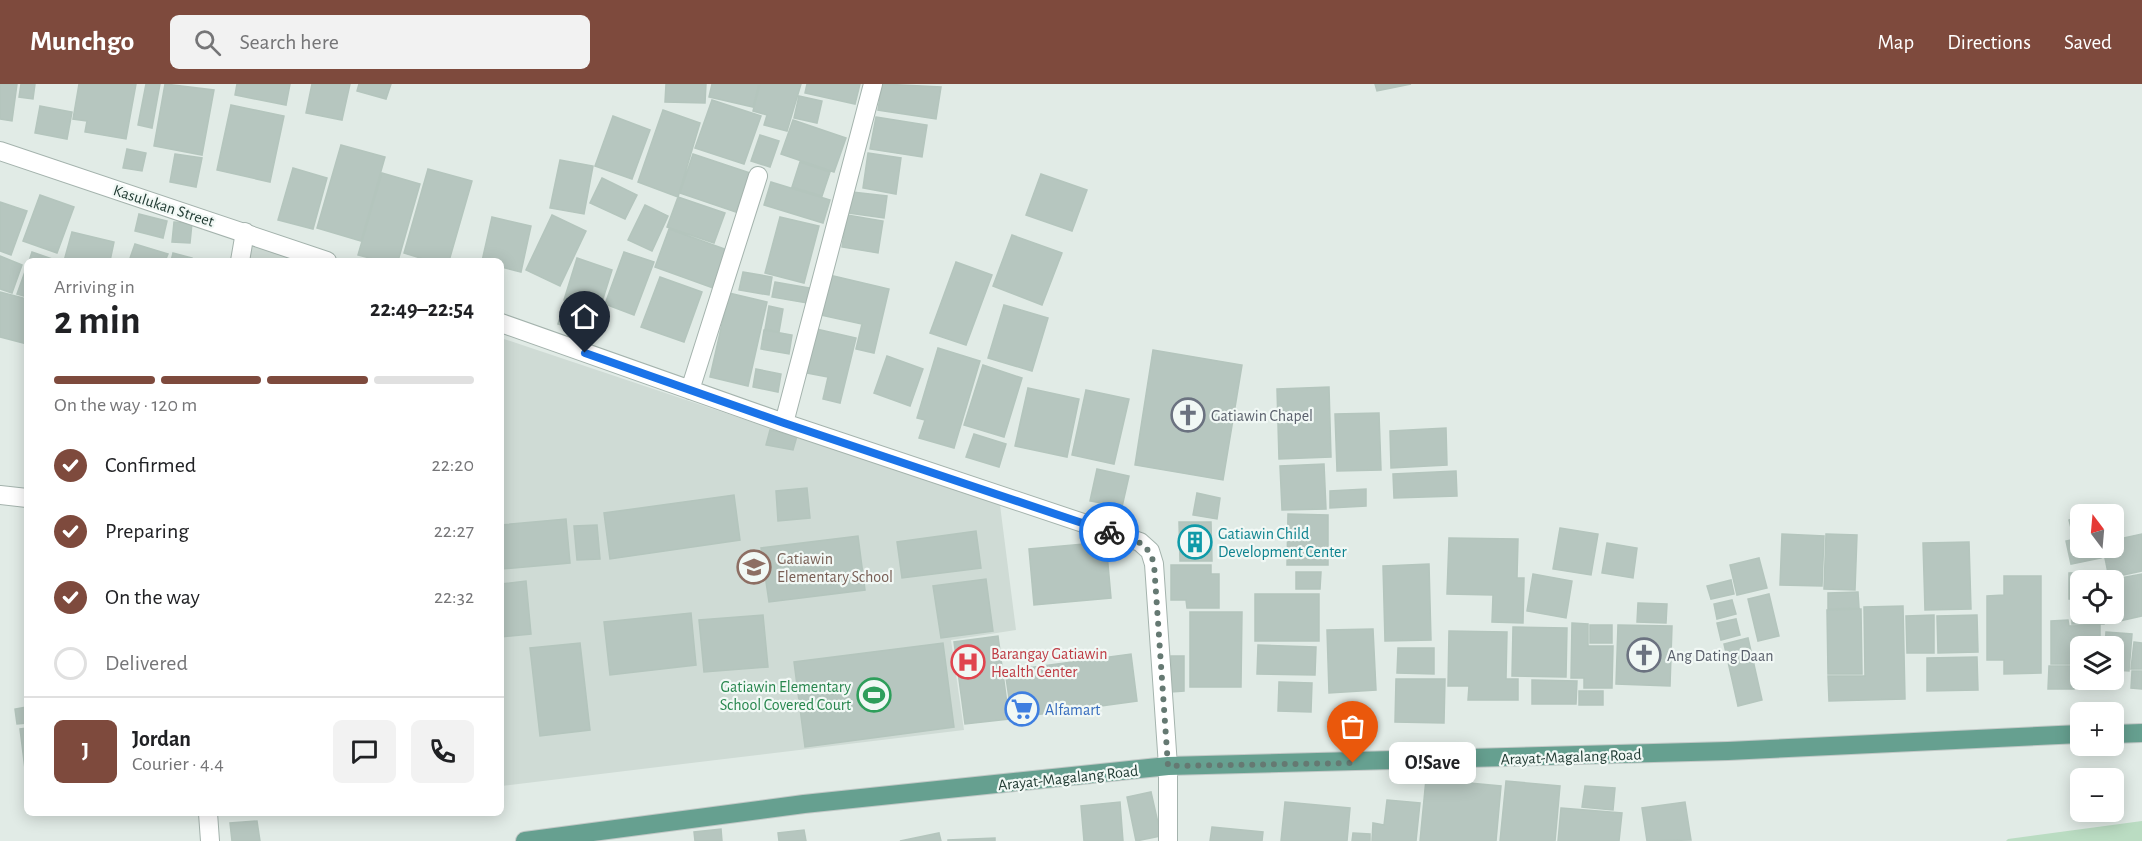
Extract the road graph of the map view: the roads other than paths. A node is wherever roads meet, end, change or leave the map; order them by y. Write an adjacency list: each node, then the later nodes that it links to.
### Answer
1 (873, 84): 9 (street)
2 (0, 151): 4 (street, Kasulukan Street)
3 (758, 176): 8 (street)
4 (245, 232): 5 (street); 6 (street, Kasulukan Street)
5 (241, 258)
6 (319, 258)
7 (504, 324): 8 (street)
8 (690, 390): 9 (street)
9 (784, 423): 15 (street)
10 (0, 495): 11 (street)
11 (24, 498)
12 (2070, 734): 15 (main road, Arayat-Magalang Road)
13 (2124, 734): 14 (main road)
14 (2142, 734)
15 (1168, 766): 18 (main road, Arayat-Magalang Road); 19 (street)
16 (208, 816): 17 (street)
17 (210, 841)
18 (527, 841)
19 (1168, 841)

